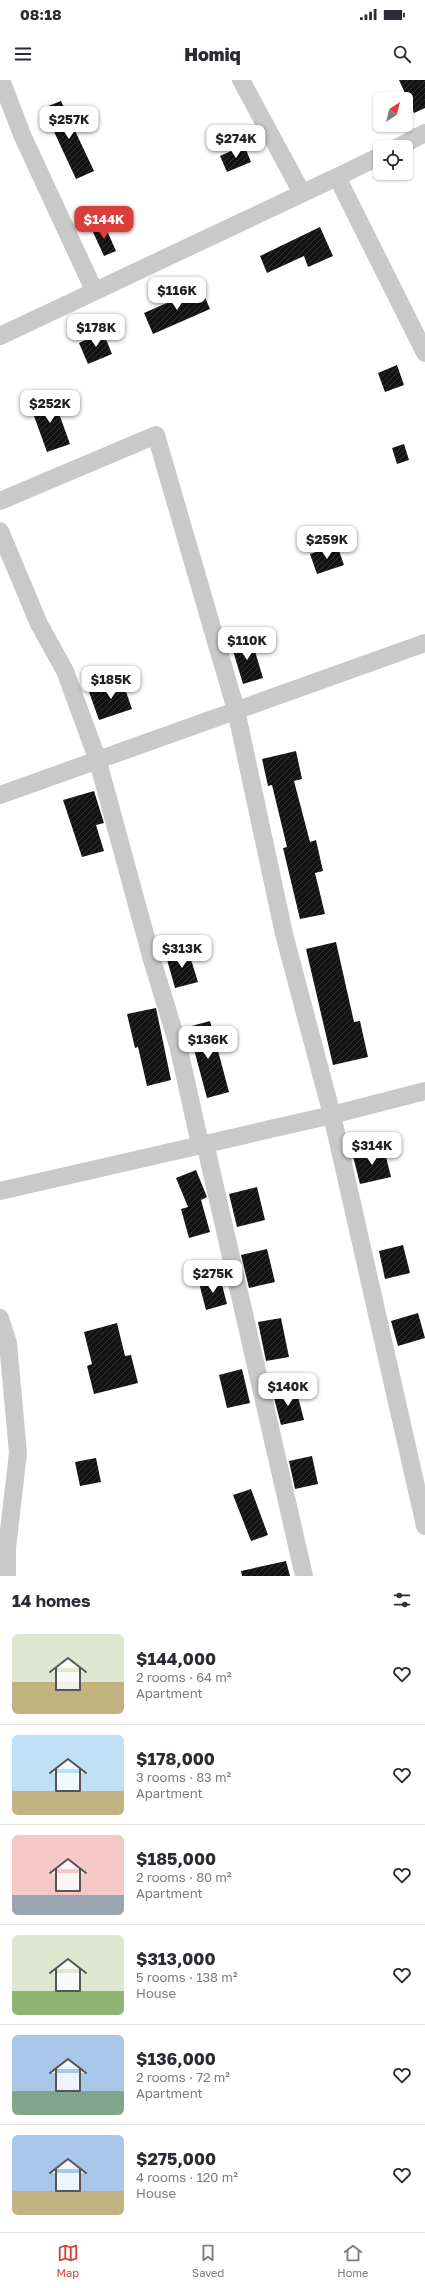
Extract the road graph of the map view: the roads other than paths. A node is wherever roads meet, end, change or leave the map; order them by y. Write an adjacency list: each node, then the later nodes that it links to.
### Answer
1 (1, 80): 8 (street)
2 (241, 80): 7 (street)
3 (425, 133): 4 (street)
4 (412, 140)
5 (373, 159): 6 (street)
6 (337, 177): 7 (street); 10 (street)
7 (302, 193): 8 (street)
8 (94, 290): 9 (street)
9 (0, 336)
10 (425, 353)
11 (0, 501): 14 (street)
12 (0, 531): 15 (street)
13 (425, 643): 14 (street)
14 (236, 710): 15 (street); 18 (street)
15 (97, 758): 16 (street); 19 (street)
16 (0, 795)
17 (425, 1092): 18 (street)
18 (332, 1115): 19 (street); 23 (street)
19 (203, 1144): 20 (street); 26 (street)
20 (0, 1191)
21 (0, 1318): 22 (street)
22 (4, 1344): 24 (street)
23 (425, 1526)
24 (4, 1549): 25 (street)
25 (6, 1576)
26 (304, 1576)

